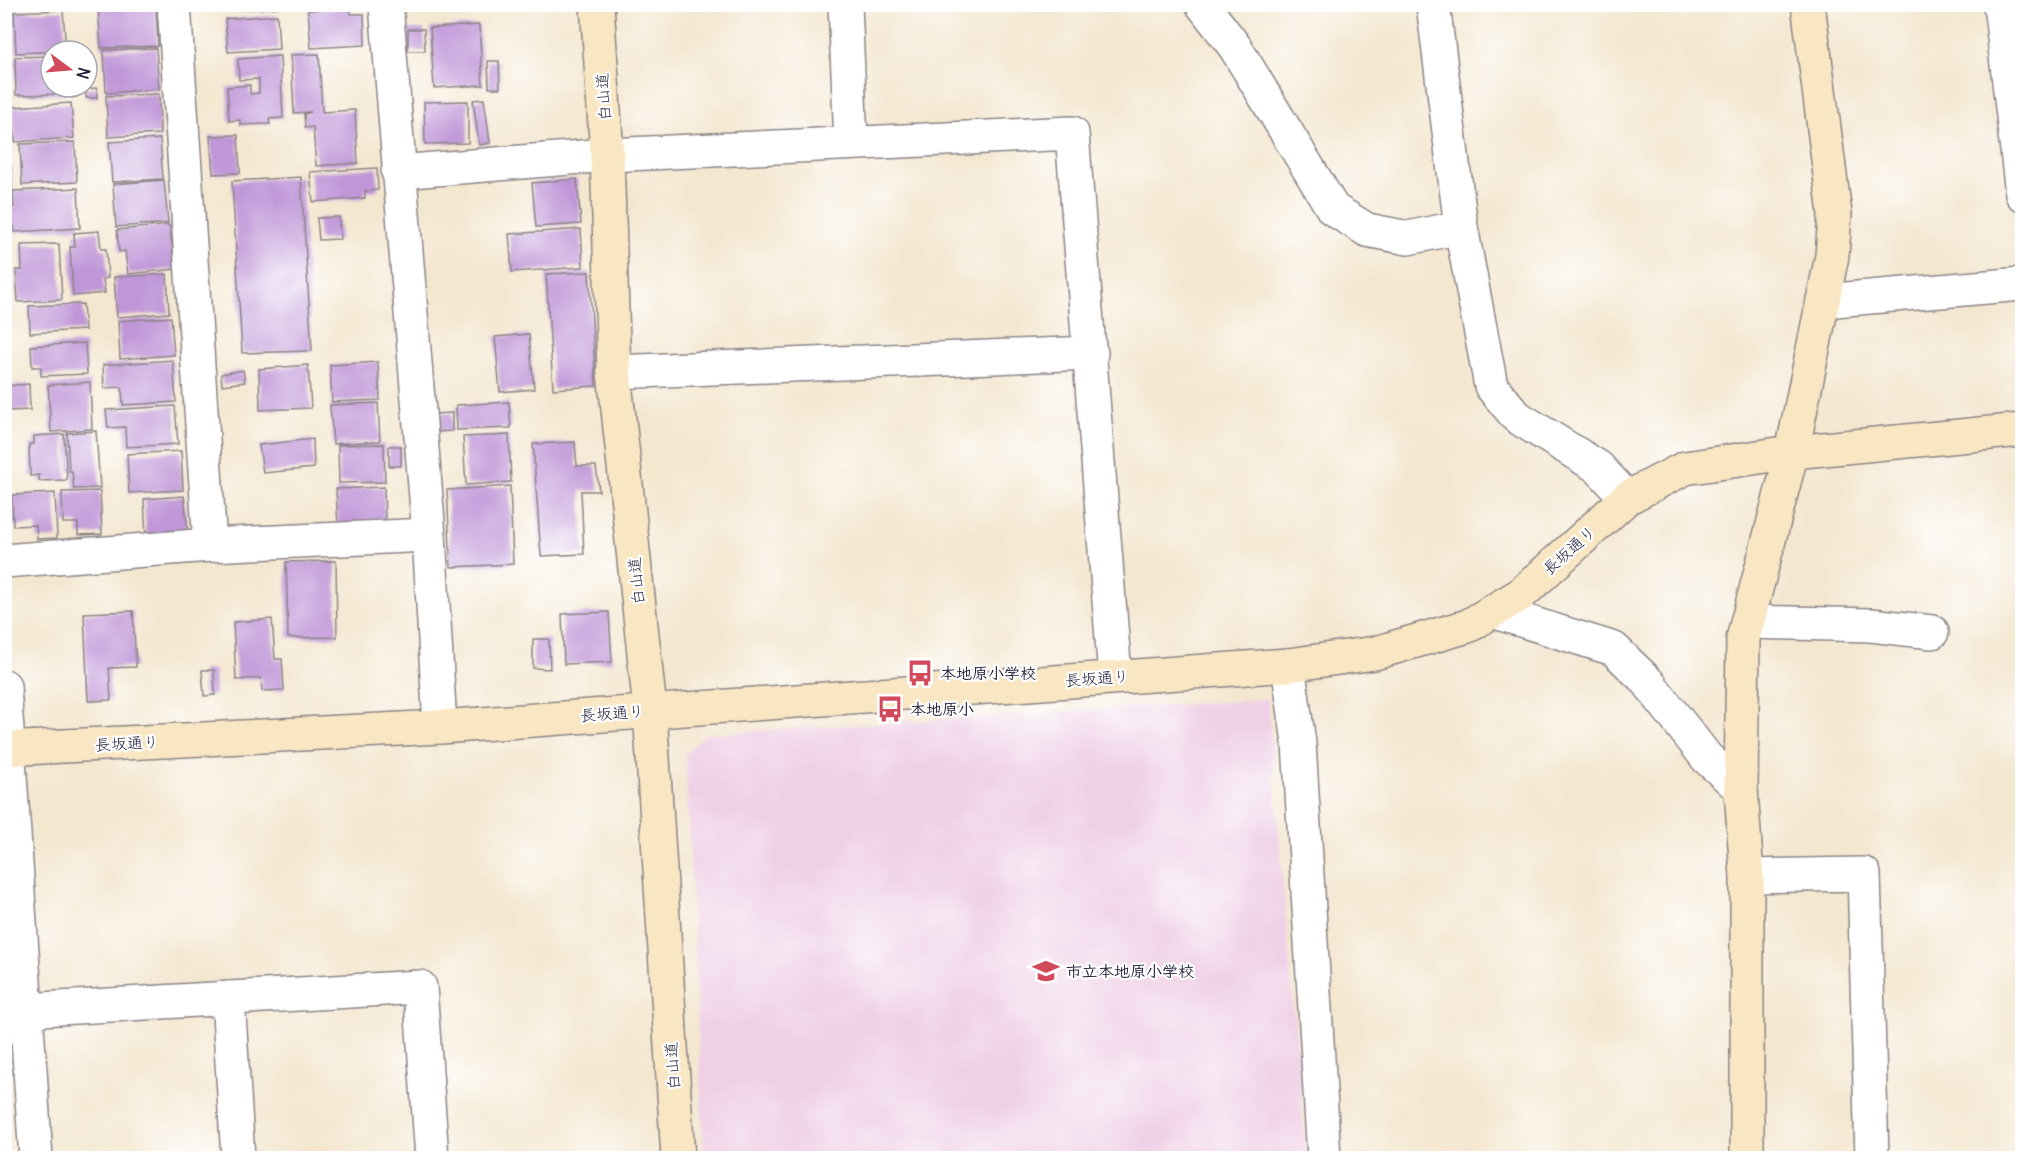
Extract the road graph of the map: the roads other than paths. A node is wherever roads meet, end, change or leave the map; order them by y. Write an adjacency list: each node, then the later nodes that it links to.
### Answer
1 (174, 4): 22 (street)
2 (386, 4): 11 (street)
3 (597, 4): 10 (street, 白山道)
4 (844, 4): 9 (street)
5 (1202, 4): 13 (street)
6 (1433, 4): 13 (street)
7 (1808, 4): 15 (street)
8 (2000, 4): 12 (street)
9 (851, 142): 10 (street); 16 (street)
10 (607, 155): 11 (street); 17 (street, 白山道)
11 (398, 172): 21 (street)
12 (2022, 195)
13 (1461, 226): 20 (street)
14 (2022, 284): 15 (street)
15 (1823, 301): 19 (street)
16 (1091, 352): 17 (street); 28 (street)
17 (614, 372): 30 (street, 白山道)
18 (2022, 430): 19 (street, 長坂通り)
19 (1792, 452): 20 (street, 長坂通り); 25 (street)
20 (1627, 498): 24 (street, 長坂通り)
21 (429, 536): 22 (street); 31 (street)
22 (210, 544): 23 (street)
23 (4, 561)
24 (1492, 611): 27 (street, 長坂通り); 33 (street)
25 (1747, 622): 26 (street); 33 (street)
26 (1932, 632)
27 (1288, 665): 28 (street, 長坂通り); 41 (street)
28 (1115, 676): 30 (street, 長坂通り)
29 (4, 686): 32 (street)
30 (650, 710): 31 (street, 長坂通り); 40 (street, 白山道)
31 (440, 727): 32 (street, 長坂通り)
32 (7, 749): 36 (street)
33 (1741, 789): 34 (street)
34 (1747, 876): 42 (street); 43 (street)
35 (228, 998): 36 (street); 38 (street); 39 (street)
36 (24, 1010): 37 (street)
37 (36, 1158)
38 (238, 1158)
39 (432, 1158)
40 (678, 1158)
41 (1324, 1158)
42 (1747, 1158)
43 (1872, 1158)

